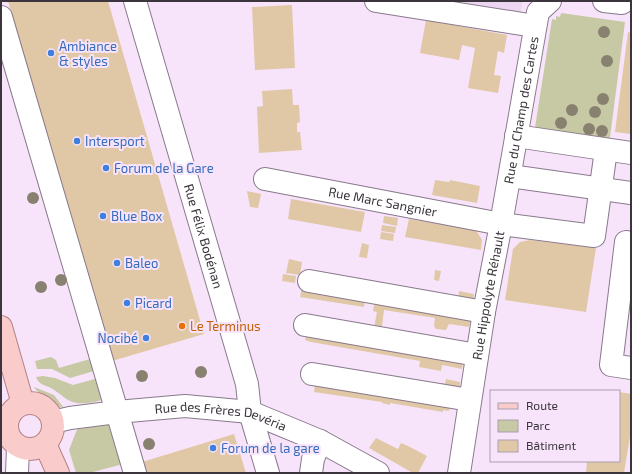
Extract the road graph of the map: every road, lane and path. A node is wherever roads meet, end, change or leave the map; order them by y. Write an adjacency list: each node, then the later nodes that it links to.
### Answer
1 (135, 1): 26 (street, Rue Félix Bodénan)
2 (376, 1): 5 (street)
3 (550, 1): 5 (street, Rue du Champ des Cartes)
4 (1, 17): 25 (street)
5 (535, 26): 6 (street, Rue du Champ des Cartes)
6 (516, 136): 7 (street); 9 (street, Rue du Champ des Cartes)
7 (606, 150): 8 (street); 11 (street)
8 (631, 153)
9 (510, 176): 11 (street); 13 (street, Rue du Champ des Cartes)
10 (265, 179): 13 (street, Rue Marc Sangnier)
11 (600, 189): 12 (street); 14 (street)
12 (631, 193)
13 (502, 224): 14 (street, Rue Hippolyte Réhault); 17 (street, Rue Hippolyte Réhault)
14 (594, 236): 15 (street, Rue Hippolyte Réhault)
15 (628, 242): 21 (street)
16 (308, 281): 17 (street)
17 (484, 312): 20 (street, Rue Hippolyte Réhault)
18 (305, 325): 20 (street)
19 (1, 327): 22 (main road)
20 (477, 355): 24 (street, Rue Hippolyte Réhault)
21 (631, 368)
22 (7, 371): 28 (main road)
23 (312, 374): 24 (street)
24 (470, 400): 37 (street, Rue Hippolyte Réhault)
25 (117, 412): 26 (street, Rue des Frères Devéria); 27 (street, Rue des Frères Devéria); 34 (street)
26 (250, 412): 29 (street, Rue des Frères Devéria); 35 (street, Rue Félix Bodénan)
27 (53, 422): 28 (main road); 30 (main road)
28 (10, 425): 30 (main road); 32 (street)
29 (320, 441): 31 (street, Rue des Frères Devéria); 36 (street)
30 (45, 444): 33 (main road)
31 (376, 472)
32 (17, 473)
33 (58, 473)
34 (135, 473)
35 (268, 473)
36 (311, 473)
37 (459, 473)

